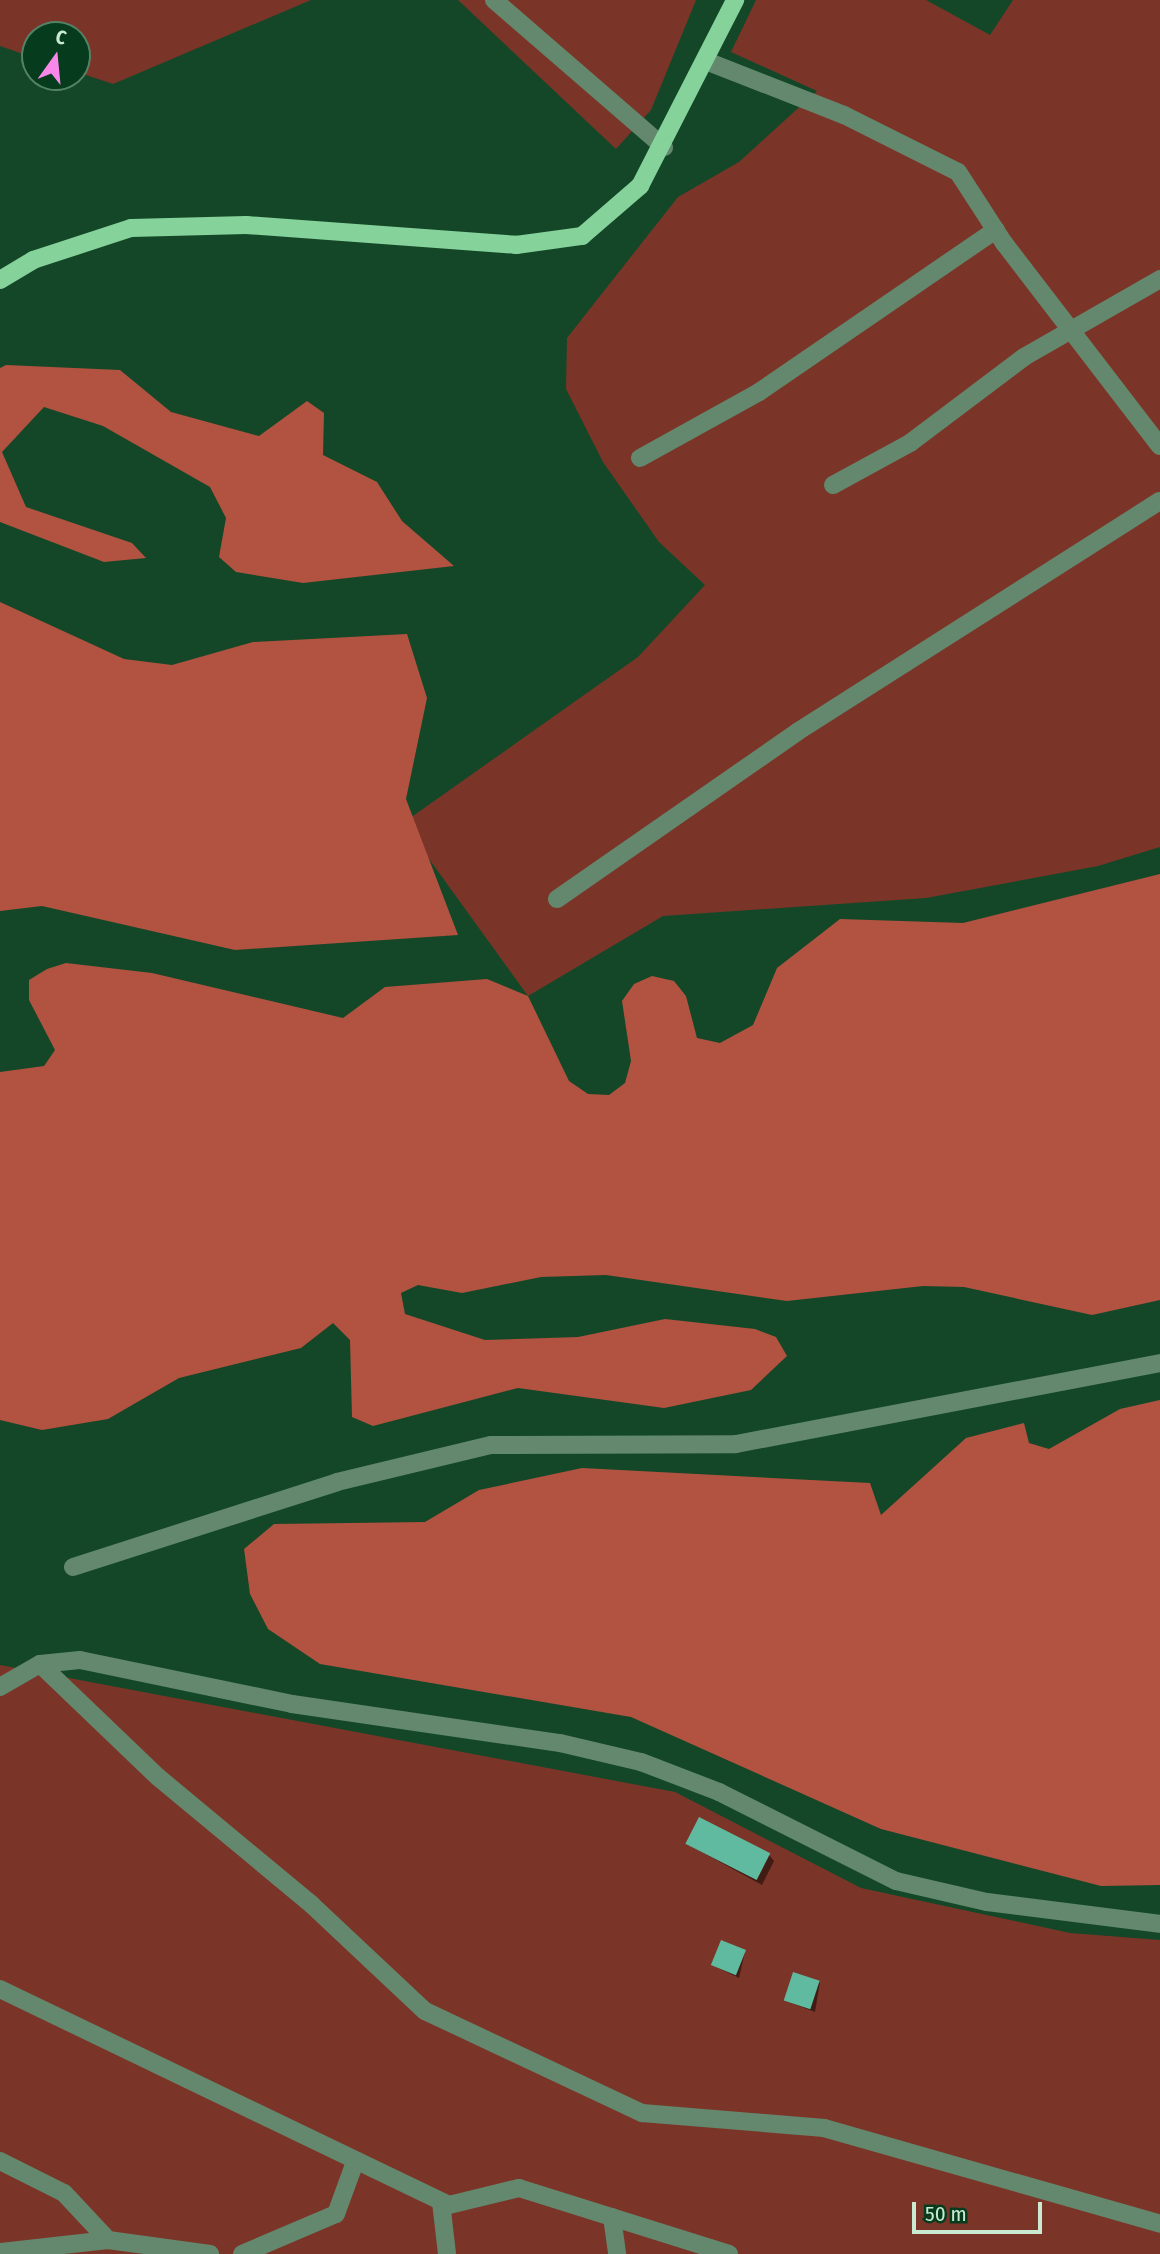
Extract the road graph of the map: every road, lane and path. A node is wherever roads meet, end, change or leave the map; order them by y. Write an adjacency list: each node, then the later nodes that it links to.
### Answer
1 (494, 0): 4 (street)
2 (735, 0): 3 (main road)
3 (706, 61): 4 (main road); 5 (street)
4 (664, 147): 7 (main road)
5 (996, 230): 8 (street); 10 (street)
6 (1160, 279): 8 (street)
7 (0, 280)
8 (1070, 329): 9 (street); 11 (street)
9 (1160, 446)
10 (640, 458)
11 (833, 485)
12 (1160, 500): 13 (street)
13 (556, 899)
14 (1160, 1363): 15 (street)
15 (73, 1567)
16 (40, 1664): 17 (street); 18 (street); 24 (street)
17 (0, 1687)
18 (1160, 1924)
19 (0, 1989): 21 (street)
20 (0, 2161): 25 (street)
21 (355, 2162): 22 (street); 26 (street)
22 (441, 2202): 23 (street); 31 (street)
23 (612, 2217): 27 (street); 32 (street)
24 (1160, 2224)
25 (108, 2240): 28 (street); 29 (street)
26 (264, 2251): 30 (street)
27 (710, 2251): 33 (street)
28 (0, 2252)
29 (210, 2254)
30 (242, 2254)
31 (447, 2254)
32 (617, 2254)
33 (729, 2254)

